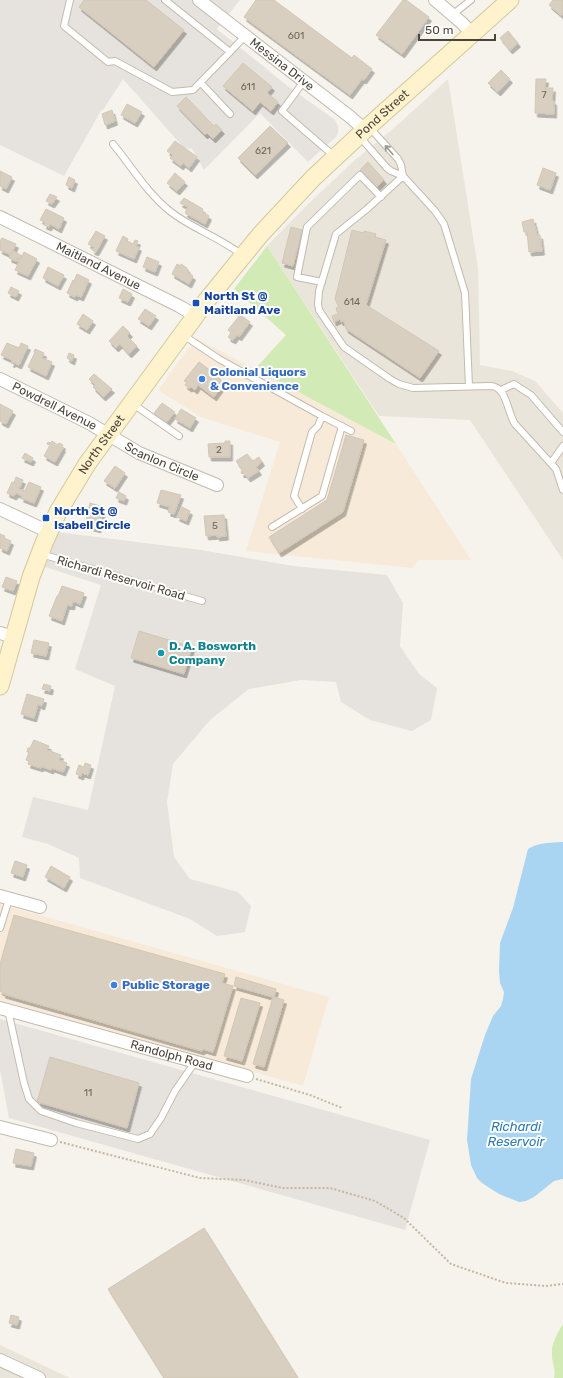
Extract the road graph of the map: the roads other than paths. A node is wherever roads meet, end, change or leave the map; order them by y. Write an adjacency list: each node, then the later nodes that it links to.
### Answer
1 (70, 0): 12 (lane)
2 (165, 0): 10 (lane)
3 (199, 0): 9 (street, Messina Drive)
4 (435, 0): 7 (street)
5 (471, 0): 7 (lane)
6 (510, 0): 8 (main road, Pond Street)
7 (452, 15): 8 (street)
8 (472, 34): 14 (main road, Pond Street)
9 (245, 36): 10 (lane); 11 (street, Messina Drive)
10 (230, 52): 12 (lane)
11 (304, 82): 14 (street, Messina Drive); 16 (lane)
12 (200, 83): 13 (lane)
13 (230, 114)
14 (364, 131): 16 (main road, Pond Street); 17 (lane); 17 (lane, one-way to 14)
15 (113, 144): 21 (lane)
16 (335, 157): 20 (main road, Pond Street)
17 (403, 176): 18 (lane); 26 (lane)
18 (381, 197): 22 (lane); 22 (lane)
19 (0, 217): 23 (street, Maitland Avenue)
20 (260, 235): 21 (main road, North Street)
21 (242, 255): 23 (main road, North Street)
22 (322, 282): 26 (lane)
23 (196, 316): 24 (main road, North Street)
24 (182, 335): 28 (main road, North Street); 29 (lane)
25 (0, 379): 33 (street, Powdrell Avenue)
26 (469, 386): 27 (lane)
27 (501, 390): 32 (lane); 36 (lane)
28 (132, 403): 33 (main road, North Street); 34 (lane)
29 (322, 416): 30 (lane); 40 (lane)
30 (342, 426): 31 (lane); 40 (lane)
31 (352, 430)
32 (563, 432)
33 (109, 435): 37 (street, Scanlon Circle); 42 (main road, North Street)
34 (179, 436)
35 (563, 446): 36 (lane)
36 (551, 464): 38 (lane)
37 (217, 485)
38 (563, 490)
39 (0, 509): 42 (street)
40 (302, 509): 41 (lane)
41 (272, 527)
42 (49, 532): 43 (main road, North Street)
43 (40, 554): 44 (lane, Richardi Reservoir Road); 45 (main road, North Street)
44 (202, 601)
45 (7, 635): 46 (main road, North Street)
46 (0, 686)
47 (4, 898): 48 (street); 49 (lane)
48 (40, 908)
49 (0, 928)
50 (4, 1009): 51 (street, Randolph Road); 51 (lane)
51 (195, 1062): 52 (street, Randolph Road)
52 (247, 1076)
53 (0, 1127): 54 (street)
54 (52, 1140)
55 (0, 1360): 56 (street)
56 (39, 1378)

